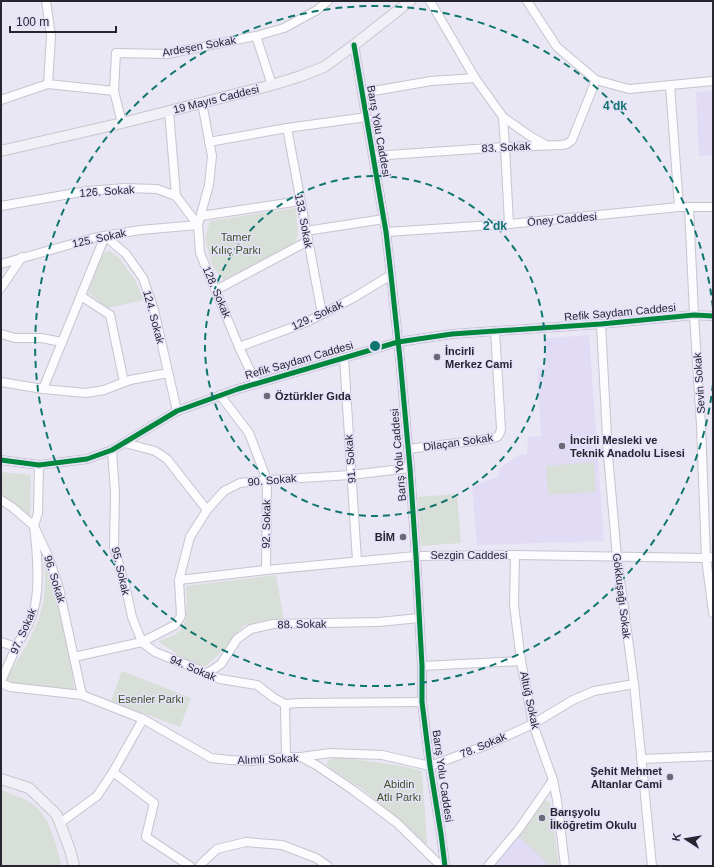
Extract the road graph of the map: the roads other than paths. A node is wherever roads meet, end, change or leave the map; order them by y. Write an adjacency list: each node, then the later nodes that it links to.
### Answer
1 (46, 1): 11 (street)
2 (328, 1): 6 (street, Ardeşen Sokak)
3 (410, 1): 7 (main road, 19 Mayıs Caddesi)
4 (430, 1): 8 (street)
5 (527, 1): 9 (street)
6 (256, 36): 13 (street); 14 (street, Ardeşen Sokak)
7 (354, 45): 13 (main road, 19 Mayıs Caddesi); 15 (street, Barış Yolu Caddesi)
8 (475, 78): 15 (street); 20 (street)
9 (596, 80): 12 (street); 24 (street, 83. Sokak)
10 (713, 81): 12 (street)
11 (48, 84): 14 (street); 16 (street)
12 (670, 85): 31 (street)
13 (272, 86): 17 (main road, 19 Mayıs Caddesi)
14 (114, 91): 21 (street, Ardeşen Sokak)
15 (362, 92): 19 (street, Barış Yolu Caddesi)
16 (1, 100)
17 (202, 103): 18 (main road, 19 Mayıs Caddesi); 23 (street, 128. Sokak)
18 (169, 111): 21 (main road, 19 Mayıs Caddesi); 28 (street)
19 (367, 117): 22 (street); 27 (street, Barış Yolu Caddesi)
20 (503, 117): 24 (street); 25 (street)
21 (122, 123): 26 (main road, 19 Mayıs Caddesi)
22 (287, 128): 23 (street); 29 (street, 133. Sokak)
23 (209, 142): 34 (street, 128. Sokak)
24 (547, 146): 25 (street, 83. Sokak)
25 (505, 147): 27 (street, 83. Sokak); 36 (street)
26 (1, 151)
27 (373, 156): 35 (street, Barış Yolu Caddesi)
28 (176, 196): 30 (street, 126. Sokak); 37 (street)
29 (300, 201): 34 (street); 38 (street, 133. Sokak)
30 (1, 206)
31 (679, 207): 32 (street, Öney Caddesi); 36 (street, Öney Caddesi)
32 (689, 207): 33 (street, Öney Caddesi); 49 (street, Sevin Sokak)
33 (713, 207)
34 (201, 216): 37 (street, 128. Sokak)
35 (384, 219): 38 (street); 39 (street, Barış Yolu Caddesi)
36 (509, 224): 39 (street, Öney Caddesi)
37 (198, 225): 40 (street, 125. Sokak); 46 (street, 128. Sokak)
38 (306, 231): 41 (street, 133. Sokak)
39 (386, 232): 44 (street, Barış Yolu Caddesi)
40 (105, 236): 42 (street, 125. Sokak); 47 (street); 58 (street, 124. Sokak)
41 (308, 241): 46 (street); 48 (street, 133. Sokak)
42 (22, 257): 43 (street, 125. Sokak); 45 (street)
43 (1, 264)
44 (391, 275): 48 (street, 129. Sokak); 55 (street, Barış Yolu Caddesi)
45 (1, 288)
46 (216, 290): 56 (street, 128. Sokak)
47 (81, 296): 54 (street); 60 (street)
48 (322, 314): 56 (street, 129. Sokak)
49 (694, 315): 50 (street, Refik Saydam Caddesi); 51 (street, Refik Saydam Caddesi); 79 (street, Sevin Sokak)
50 (713, 316)
51 (601, 324): 52 (street, Refik Saydam Caddesi); 78 (street, Gökkuşağı Sokak)
52 (495, 331): 55 (street, Refik Saydam Caddesi); 66 (street, Dilaçan Sokak)
53 (1, 334): 54 (street)
54 (62, 342): 62 (street)
55 (398, 342): 57 (street, Refik Saydam Caddesi); 66 (street, Barış Yolu Caddesi)
56 (239, 347): 61 (street, 128. Sokak)
57 (344, 358): 61 (street, Refik Saydam Caddesi); 71 (street, 91. Sokak)
58 (168, 373): 60 (street); 64 (street, 124. Sokak)
59 (1, 382): 62 (street)
60 (124, 382): 62 (street)
61 (256, 383): 63 (street, Refik Saydam Caddesi)
62 (42, 389)
63 (220, 395): 64 (street, Refik Saydam Caddesi); 72 (street, 92. Sokak)
64 (177, 411): 65 (street, Refik Saydam Caddesi)
65 (125, 443): 67 (street, Refik Saydam Caddesi); 74 (street)
66 (408, 448): 70 (street, Barış Yolu Caddesi)
67 (112, 450): 69 (street, Refik Saydam Caddesi); 86 (street, 95. Sokak)
68 (1, 460): 69 (street, Refik Saydam Caddesi)
69 (39, 465): 75 (street)
70 (410, 468): 71 (street, 90. Sokak); 77 (street, Barış Yolu Caddesi)
71 (351, 475): 72 (street, 90. Sokak); 80 (street, 91. Sokak)
72 (267, 480): 74 (street, 90. Sokak); 81 (street, 92. Sokak)
73 (1, 500): 75 (street)
74 (207, 510): 82 (street, 90. Sokak)
75 (34, 526): 87 (street, 97. Sokak); 88 (street, 96. Sokak)
76 (515, 555): 77 (street, Sezgin Caddesi); 78 (street, Sezgin Caddesi); 89 (street, Altuğ Sokak)
77 (416, 556): 80 (street, Sezgin Caddesi); 84 (street, Barış Yolu Caddesi)
78 (617, 557): 79 (street, Sezgin Caddesi); 93 (street, Gökkuşağı Sokak)
79 (710, 557): 83 (street, Sevin Sokak)
80 (357, 561): 81 (street, Sezgin Caddesi)
81 (266, 570): 82 (street, Sezgin Caddesi)
82 (179, 580): 86 (street, 90. Sokak)
83 (713, 613)
84 (419, 618): 90 (street, Barış Yolu Caddesi); 91 (street, 88. Sokak)
85 (1, 642): 87 (street)
86 (142, 642): 88 (street, 90. Sokak); 91 (street, 94. Sokak)
87 (16, 647): 92 (street, 97. Sokak)
88 (74, 658): 94 (street, 96. Sokak)
89 (522, 661): 90 (street); 98 (street, Altuğ Sokak)
90 (422, 666): 95 (street, Barış Yolu Caddesi)
91 (206, 674): 96 (street, 94. Sokak)
92 (1, 682): 94 (street, Alımlı Sokak)
93 (634, 684): 98 (street, 78. Sokak); 102 (street, Gökkuşağı Sokak)
94 (82, 695): 97 (street, Alımlı Sokak)
95 (422, 702): 96 (street); 103 (street, Barış Yolu Caddesi)
96 (285, 704): 100 (street)
97 (143, 719): 100 (street, Alımlı Sokak); 104 (street)
98 (533, 724): 103 (street, 78. Sokak); 106 (street, Altuğ Sokak)
99 (713, 756): 102 (street)
100 (286, 757): 101 (street, Alımlı Sokak)
101 (301, 757): 103 (street); 112 (street, Alımlı Sokak)
102 (641, 759): 116 (street, Gökkuşağı Sokak)
103 (430, 766): 113 (street, Barış Yolu Caddesi)
104 (113, 772): 107 (street); 109 (street)
105 (1, 779): 107 (main road)
106 (553, 780): 114 (street); 115 (street, Altuğ Sokak)
107 (60, 823): 108 (main road)
108 (74, 866)
109 (190, 866)
110 (200, 866): 111 (street)
111 (328, 866)
112 (442, 866)
113 (445, 866)
114 (488, 866)
115 (565, 866)
116 (652, 866)

